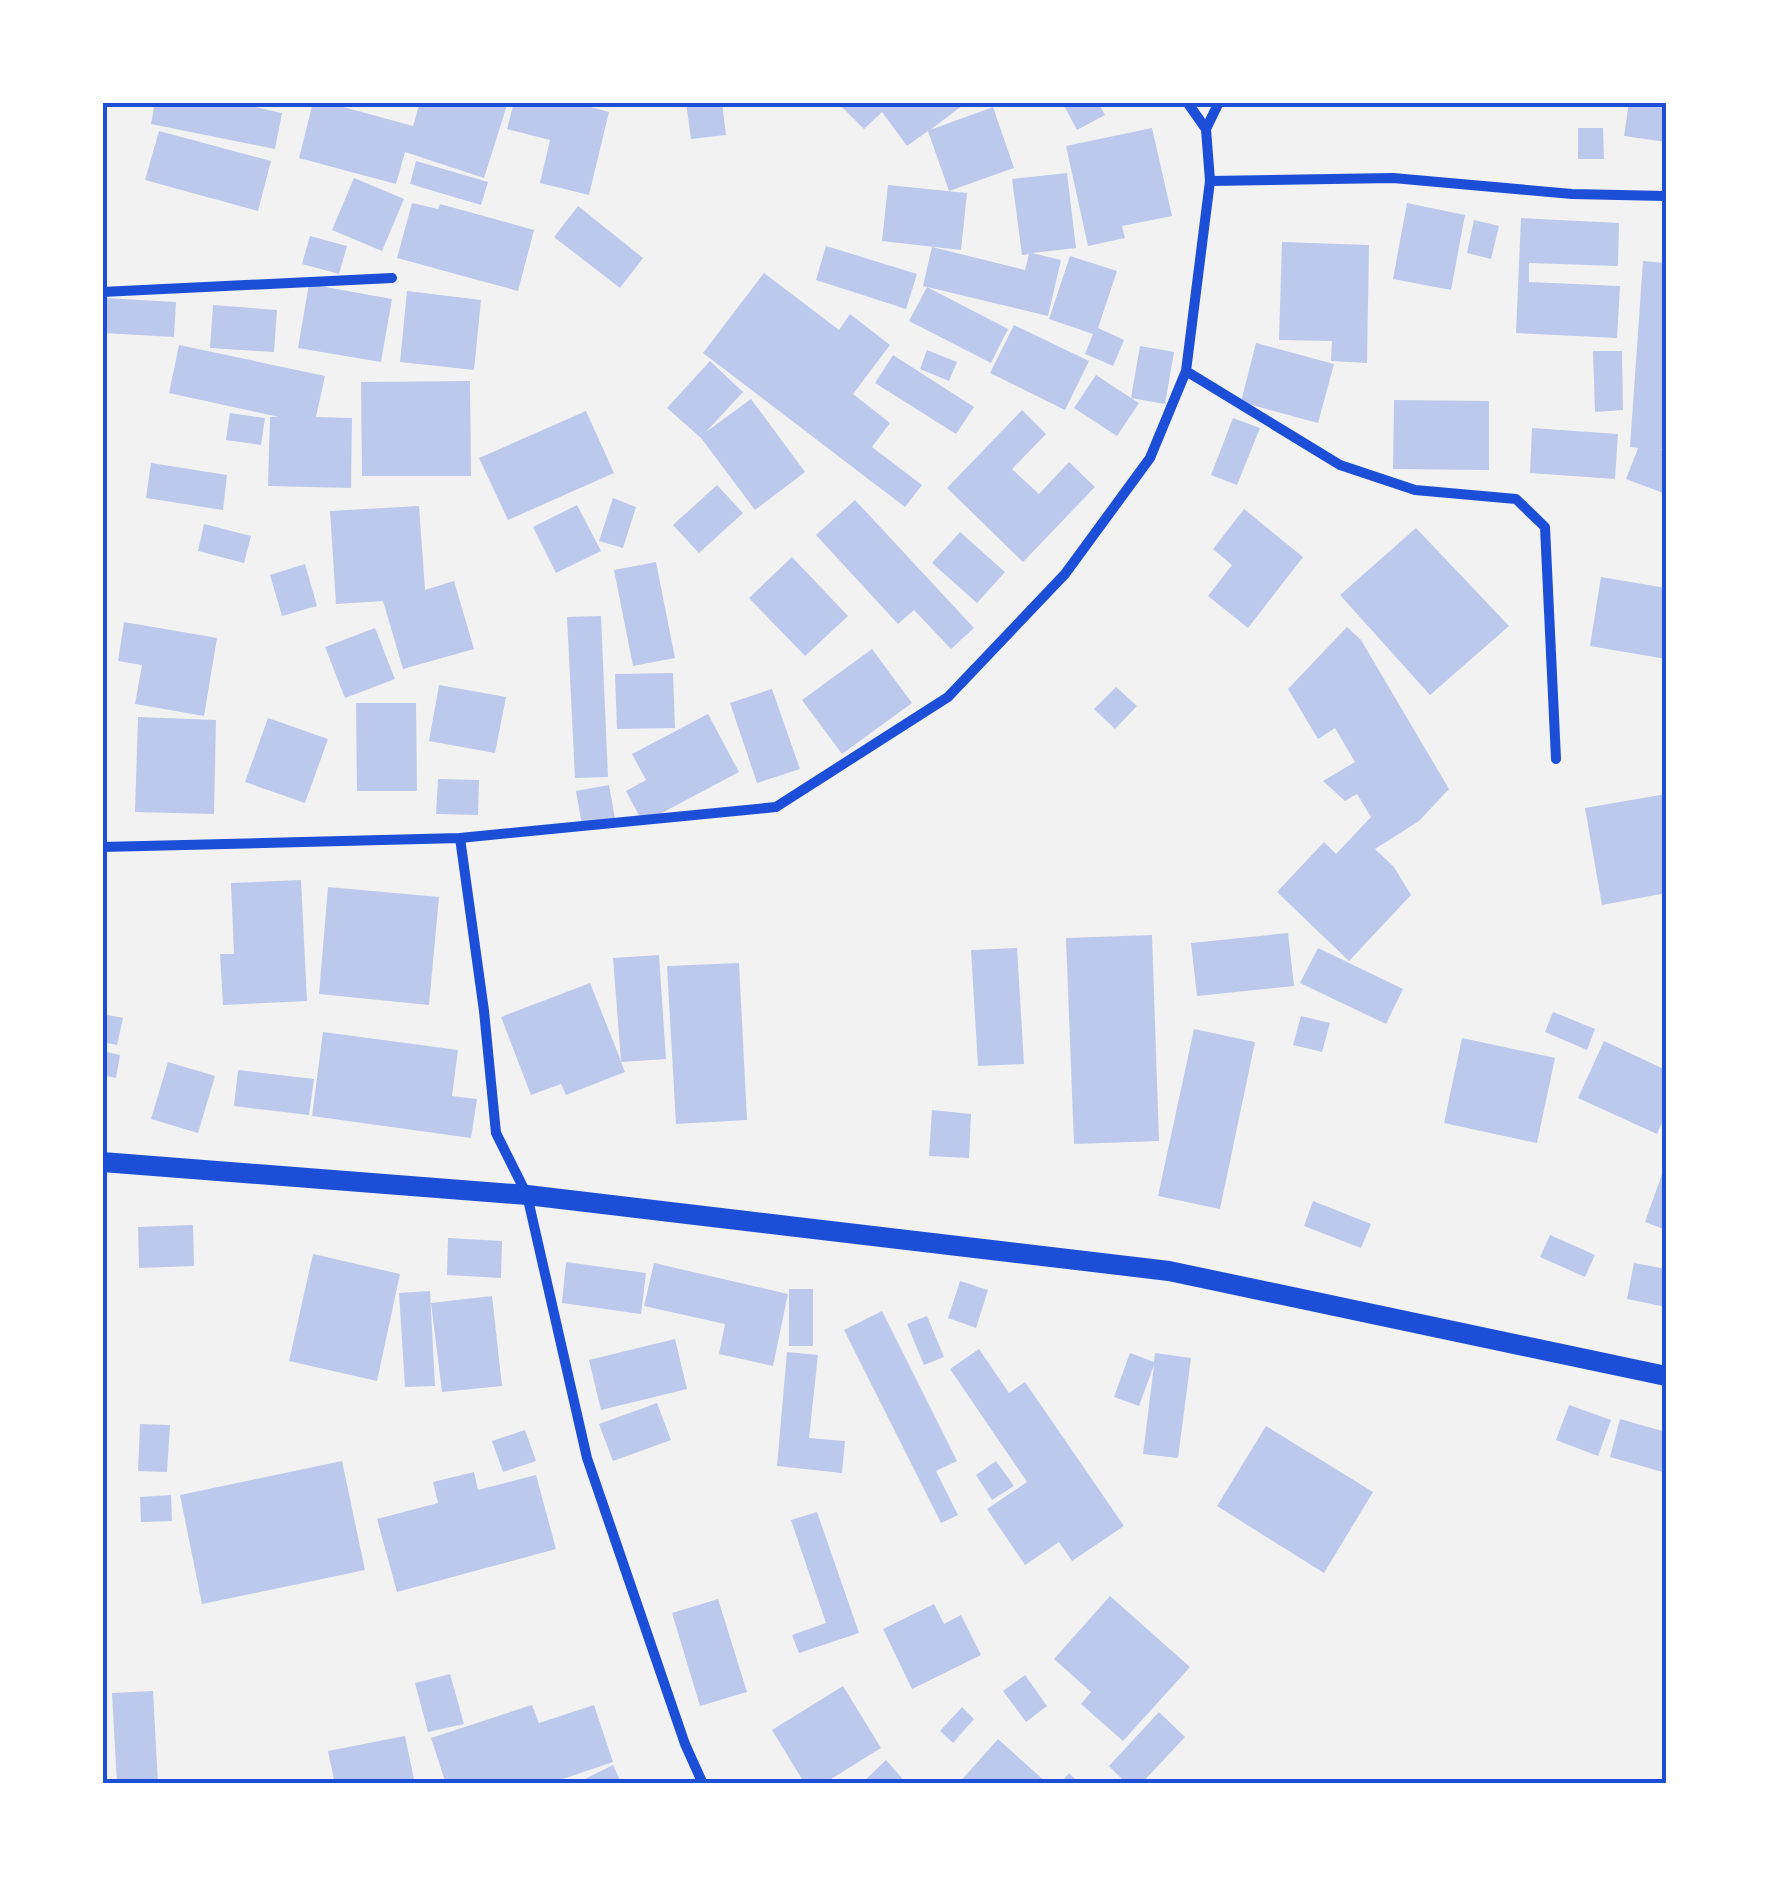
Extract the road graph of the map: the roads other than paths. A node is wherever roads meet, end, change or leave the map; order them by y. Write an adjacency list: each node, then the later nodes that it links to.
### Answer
1 (1187, 102): 3 (street)
2 (1219, 102): 3 (street)
3 (1206, 129): 4 (street)
4 (1210, 181): 5 (street); 8 (street)
5 (1666, 196)
6 (392, 278): 7 (street)
7 (102, 292)
8 (1186, 372): 9 (street); 10 (street)
9 (1556, 759)
10 (460, 838): 11 (street); 13 (street)
11 (102, 848)
12 (102, 1162): 13 (main road)
13 (527, 1195): 14 (main road); 15 (street)
14 (1666, 1376)
15 (703, 1784)

